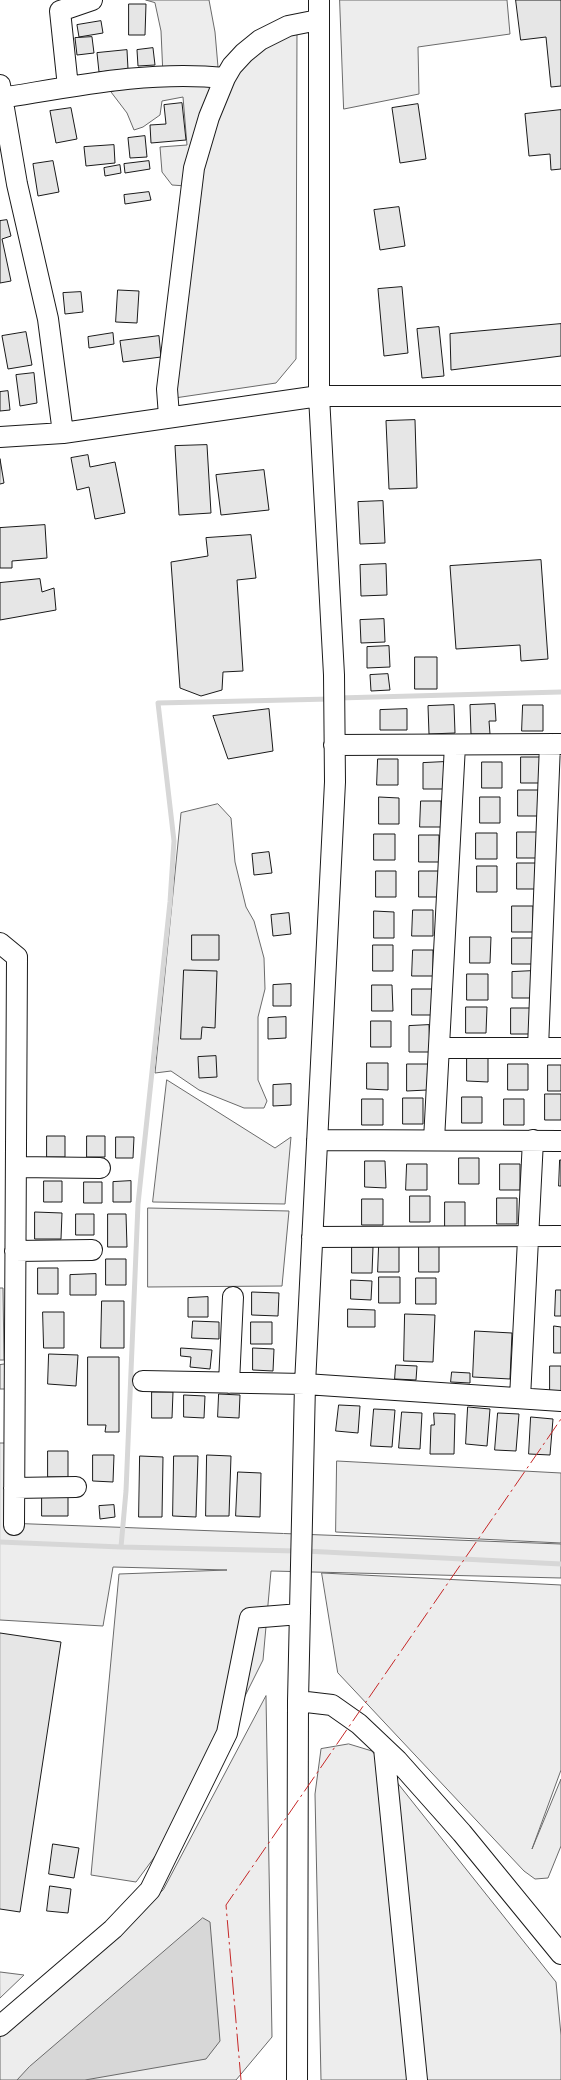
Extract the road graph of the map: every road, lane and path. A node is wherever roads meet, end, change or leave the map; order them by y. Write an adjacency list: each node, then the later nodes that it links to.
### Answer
1 (92, 0): 5 (street)
2 (319, 0): 3 (street)
3 (318, 20): 4 (street); 7 (street)
4 (225, 78): 5 (street); 9 (street)
5 (68, 87): 6 (street)
6 (1, 91): 10 (street)
7 (319, 396): 8 (street); 9 (street); 14 (street)
8 (561, 396)
9 (169, 416): 10 (street)
10 (63, 433): 11 (street)
11 (0, 437)
12 (556, 744): 13 (street); 17 (street)
13 (455, 745): 14 (street); 16 (street)
14 (334, 746): 19 (street)
15 (0, 943): 23 (street)
16 (439, 1048): 17 (street); 20 (street)
17 (538, 1048): 18 (street)
18 (561, 1048)
19 (317, 1140): 20 (street); 28 (street)
20 (434, 1140): 21 (street)
21 (533, 1140): 22 (street); 26 (street)
22 (561, 1141)
23 (16, 1167): 24 (street); 25 (street)
24 (100, 1168)
25 (8, 1201): 30 (street)
26 (529, 1236): 27 (street); 28 (street); 35 (street)
27 (561, 1236)
28 (312, 1237): 34 (street)
29 (92, 1250): 30 (street)
30 (15, 1251): 38 (street)
31 (233, 1297): 33 (street)
32 (143, 1381): 33 (street)
33 (229, 1382): 34 (street)
34 (305, 1384): 35 (street); 40 (street)
35 (520, 1398): 36 (street)
36 (561, 1401)
37 (76, 1486): 38 (street)
38 (14, 1488): 39 (street)
39 (14, 1524)
40 (300, 1614): 41 (street); 44 (street)
41 (298, 1701): 42 (street); 45 (street)
42 (384, 1748): 43 (street); 46 (street)
43 (561, 1954)
44 (0, 2026)
45 (296, 2080)
46 (417, 2080)

